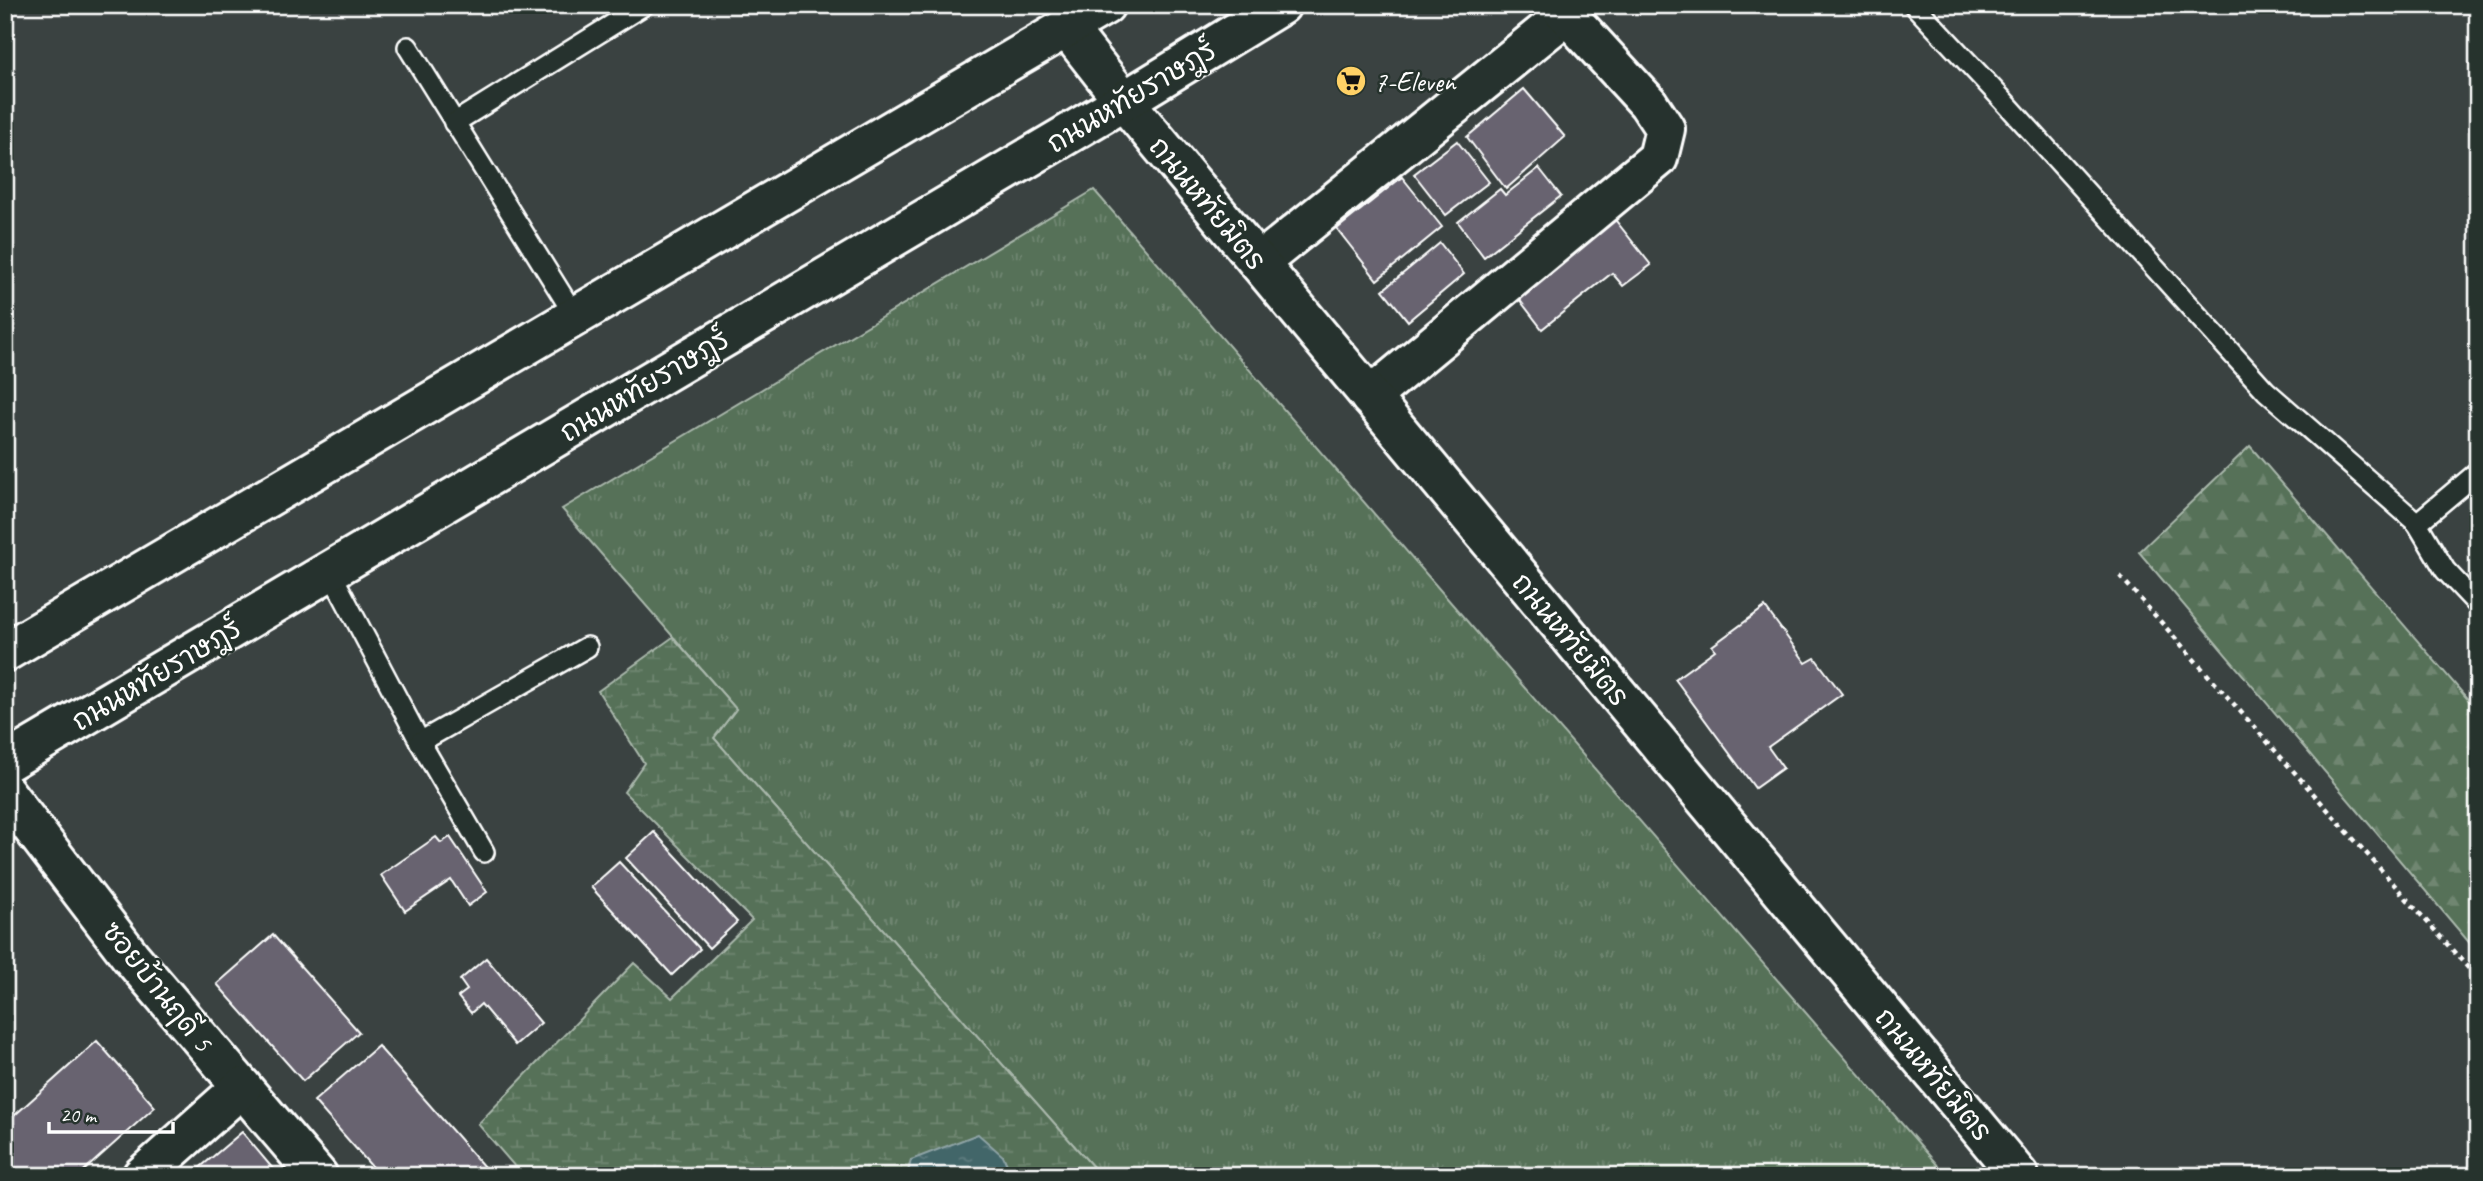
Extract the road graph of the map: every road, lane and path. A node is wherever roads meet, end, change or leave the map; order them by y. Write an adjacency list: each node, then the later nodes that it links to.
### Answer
1 (644, 5): 9 (lane)
2 (1105, 5): 6 (street)
3 (1282, 5): 8 (street, ถนนหทัยราษฎร์)
4 (1914, 5): 14 (lane)
5 (1562, 10): 10 (street); 12 (street)
6 (1067, 28): 8 (street, ถนนหทัยมิตร); 11 (street)
7 (408, 47): 9 (lane)
8 (1124, 101): 10 (street, ถนนหทัยมิตร); 15 (street, ถนนหทัยราษฎร์)
9 (454, 123): 11 (lane)
10 (1259, 263): 12 (street, ถนนหทัยมิตร)
11 (575, 316): 19 (street)
12 (1370, 397): 28 (street, ถนนหทัยมิตร)
13 (2478, 472): 14 (lane)
14 (2417, 523): 17 (lane)
15 (330, 571): 20 (lane); 21 (street, ถนนหทัยราษฎร์)
16 (2120, 576): 24 (path)
17 (2478, 605)
18 (586, 647): 20 (lane)
19 (5, 652)
20 (420, 742): 23 (lane)
21 (5, 764)
22 (5, 792): 25 (street, ซอยบ้านฤดี 5)
23 (484, 852)
24 (2478, 979)
25 (242, 1087): 26 (street); 27 (street, ซอยบ้านฤดี 5)
26 (142, 1176)
27 (318, 1176)
28 (2019, 1176)

